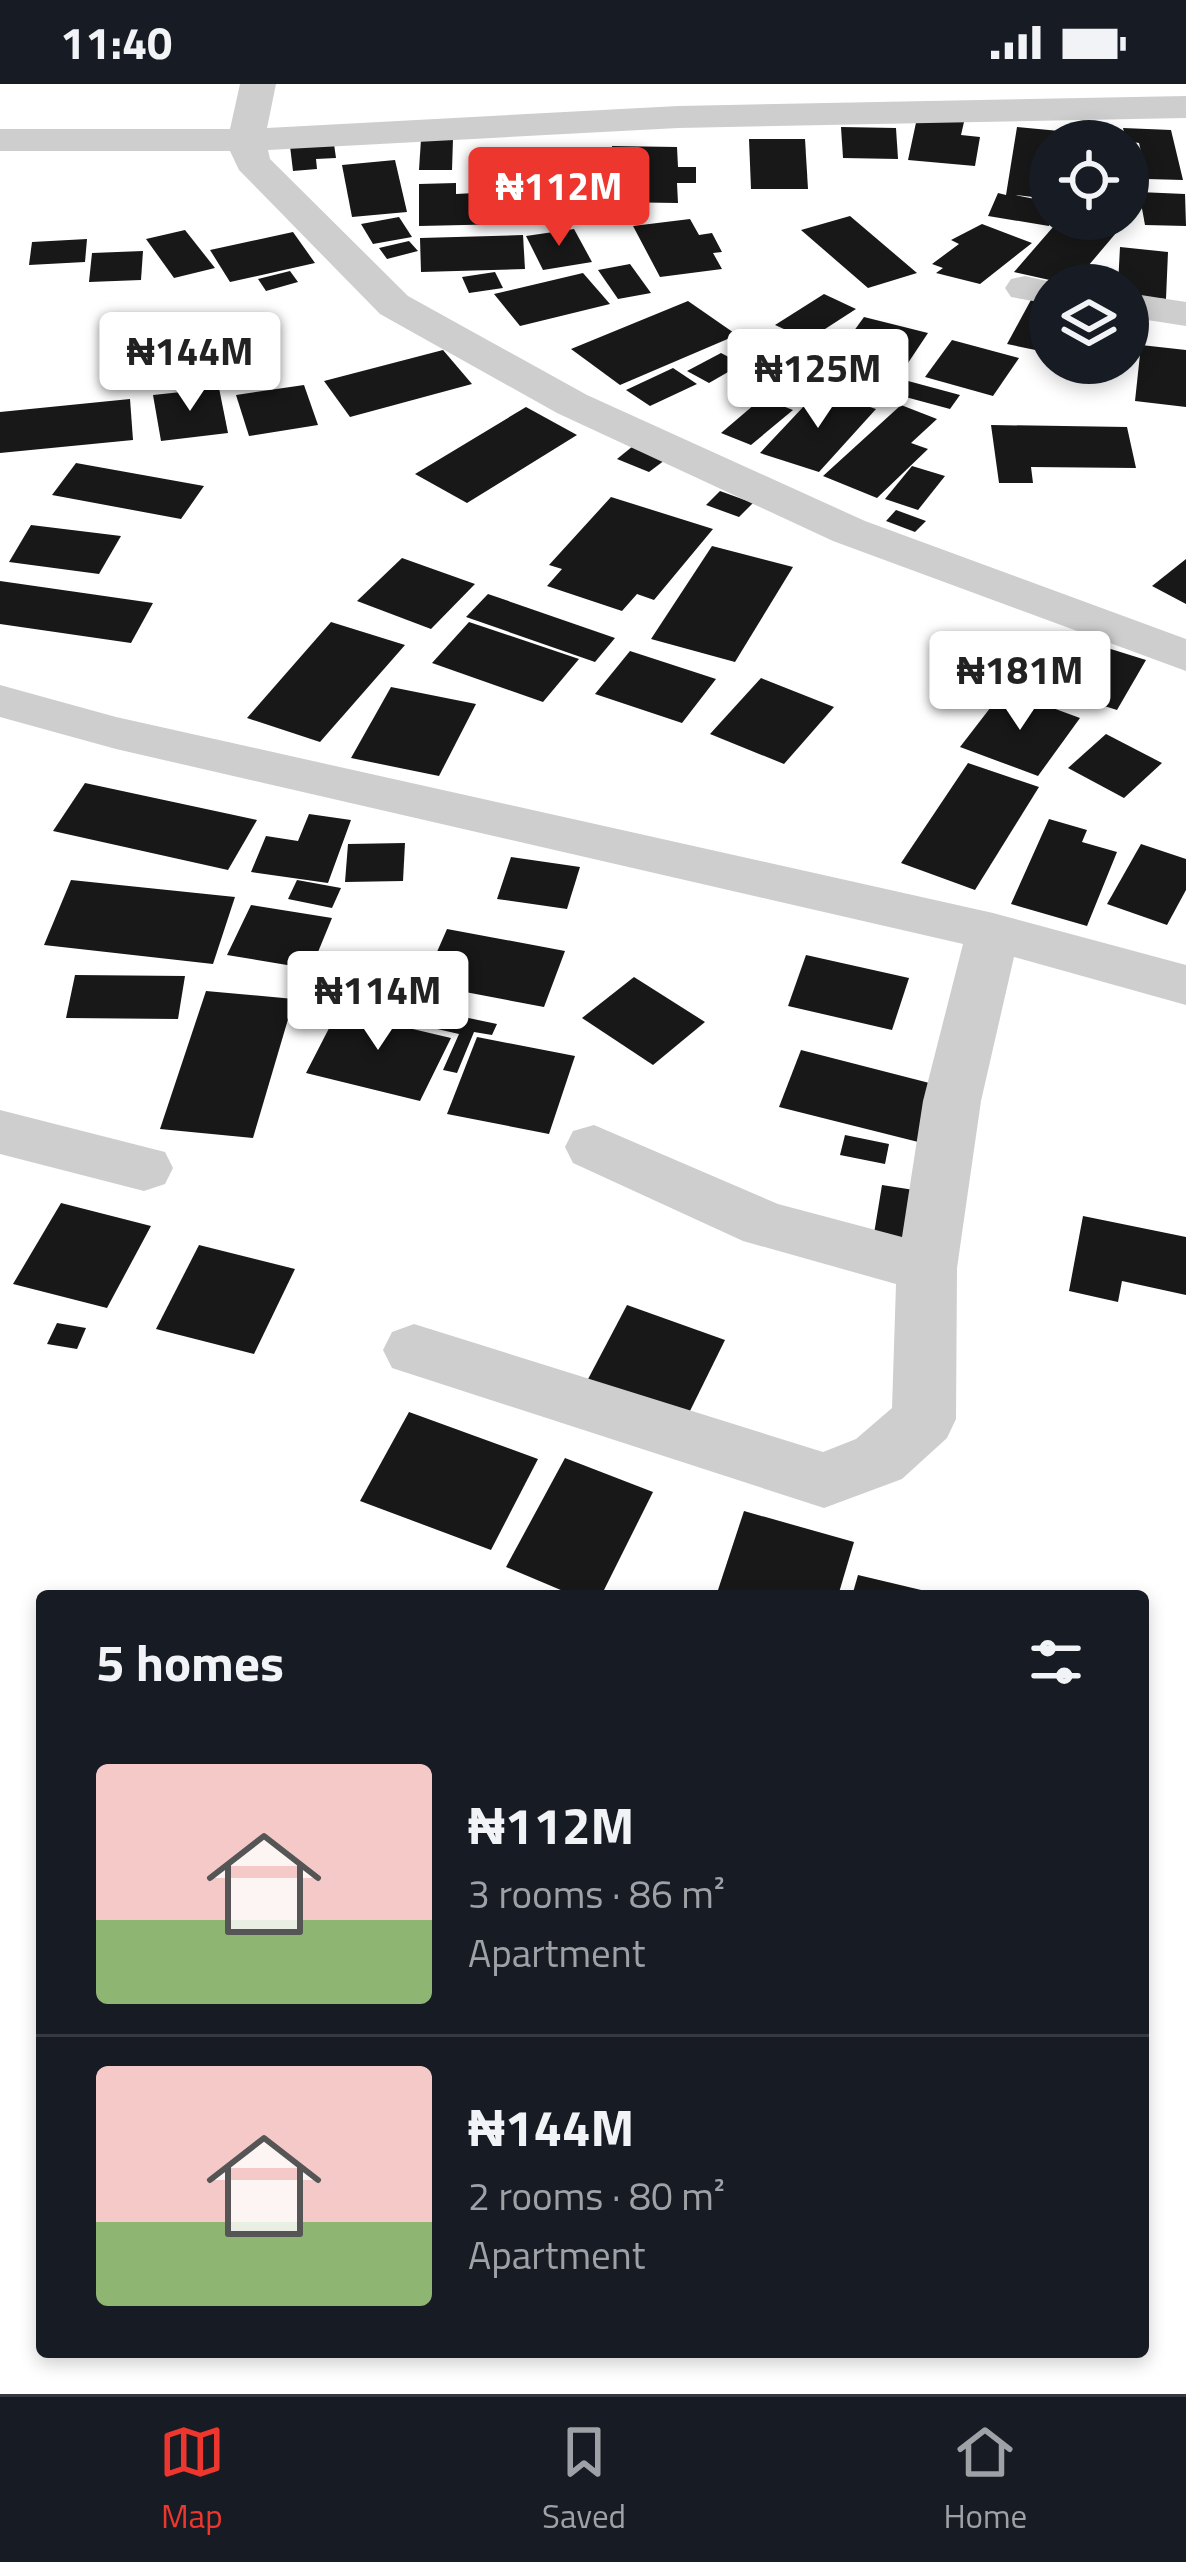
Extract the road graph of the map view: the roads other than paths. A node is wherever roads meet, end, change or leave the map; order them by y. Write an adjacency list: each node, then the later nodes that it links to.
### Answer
1 (258, 84): 5 (street)
2 (938, 98): 3 (street); 5 (street)
3 (1186, 107)
4 (0, 140): 5 (street)
5 (246, 140): 8 (street)
6 (1149, 308): 7 (street)
7 (1186, 314)
8 (1186, 656)
9 (8, 715): 10 (street)
10 (993, 932): 11 (street); 15 (street)
11 (1186, 985)
12 (0, 1132): 14 (street)
13 (594, 1147): 15 (street)
14 (144, 1168)
15 (927, 1268): 16 (street)
16 (414, 1350)

